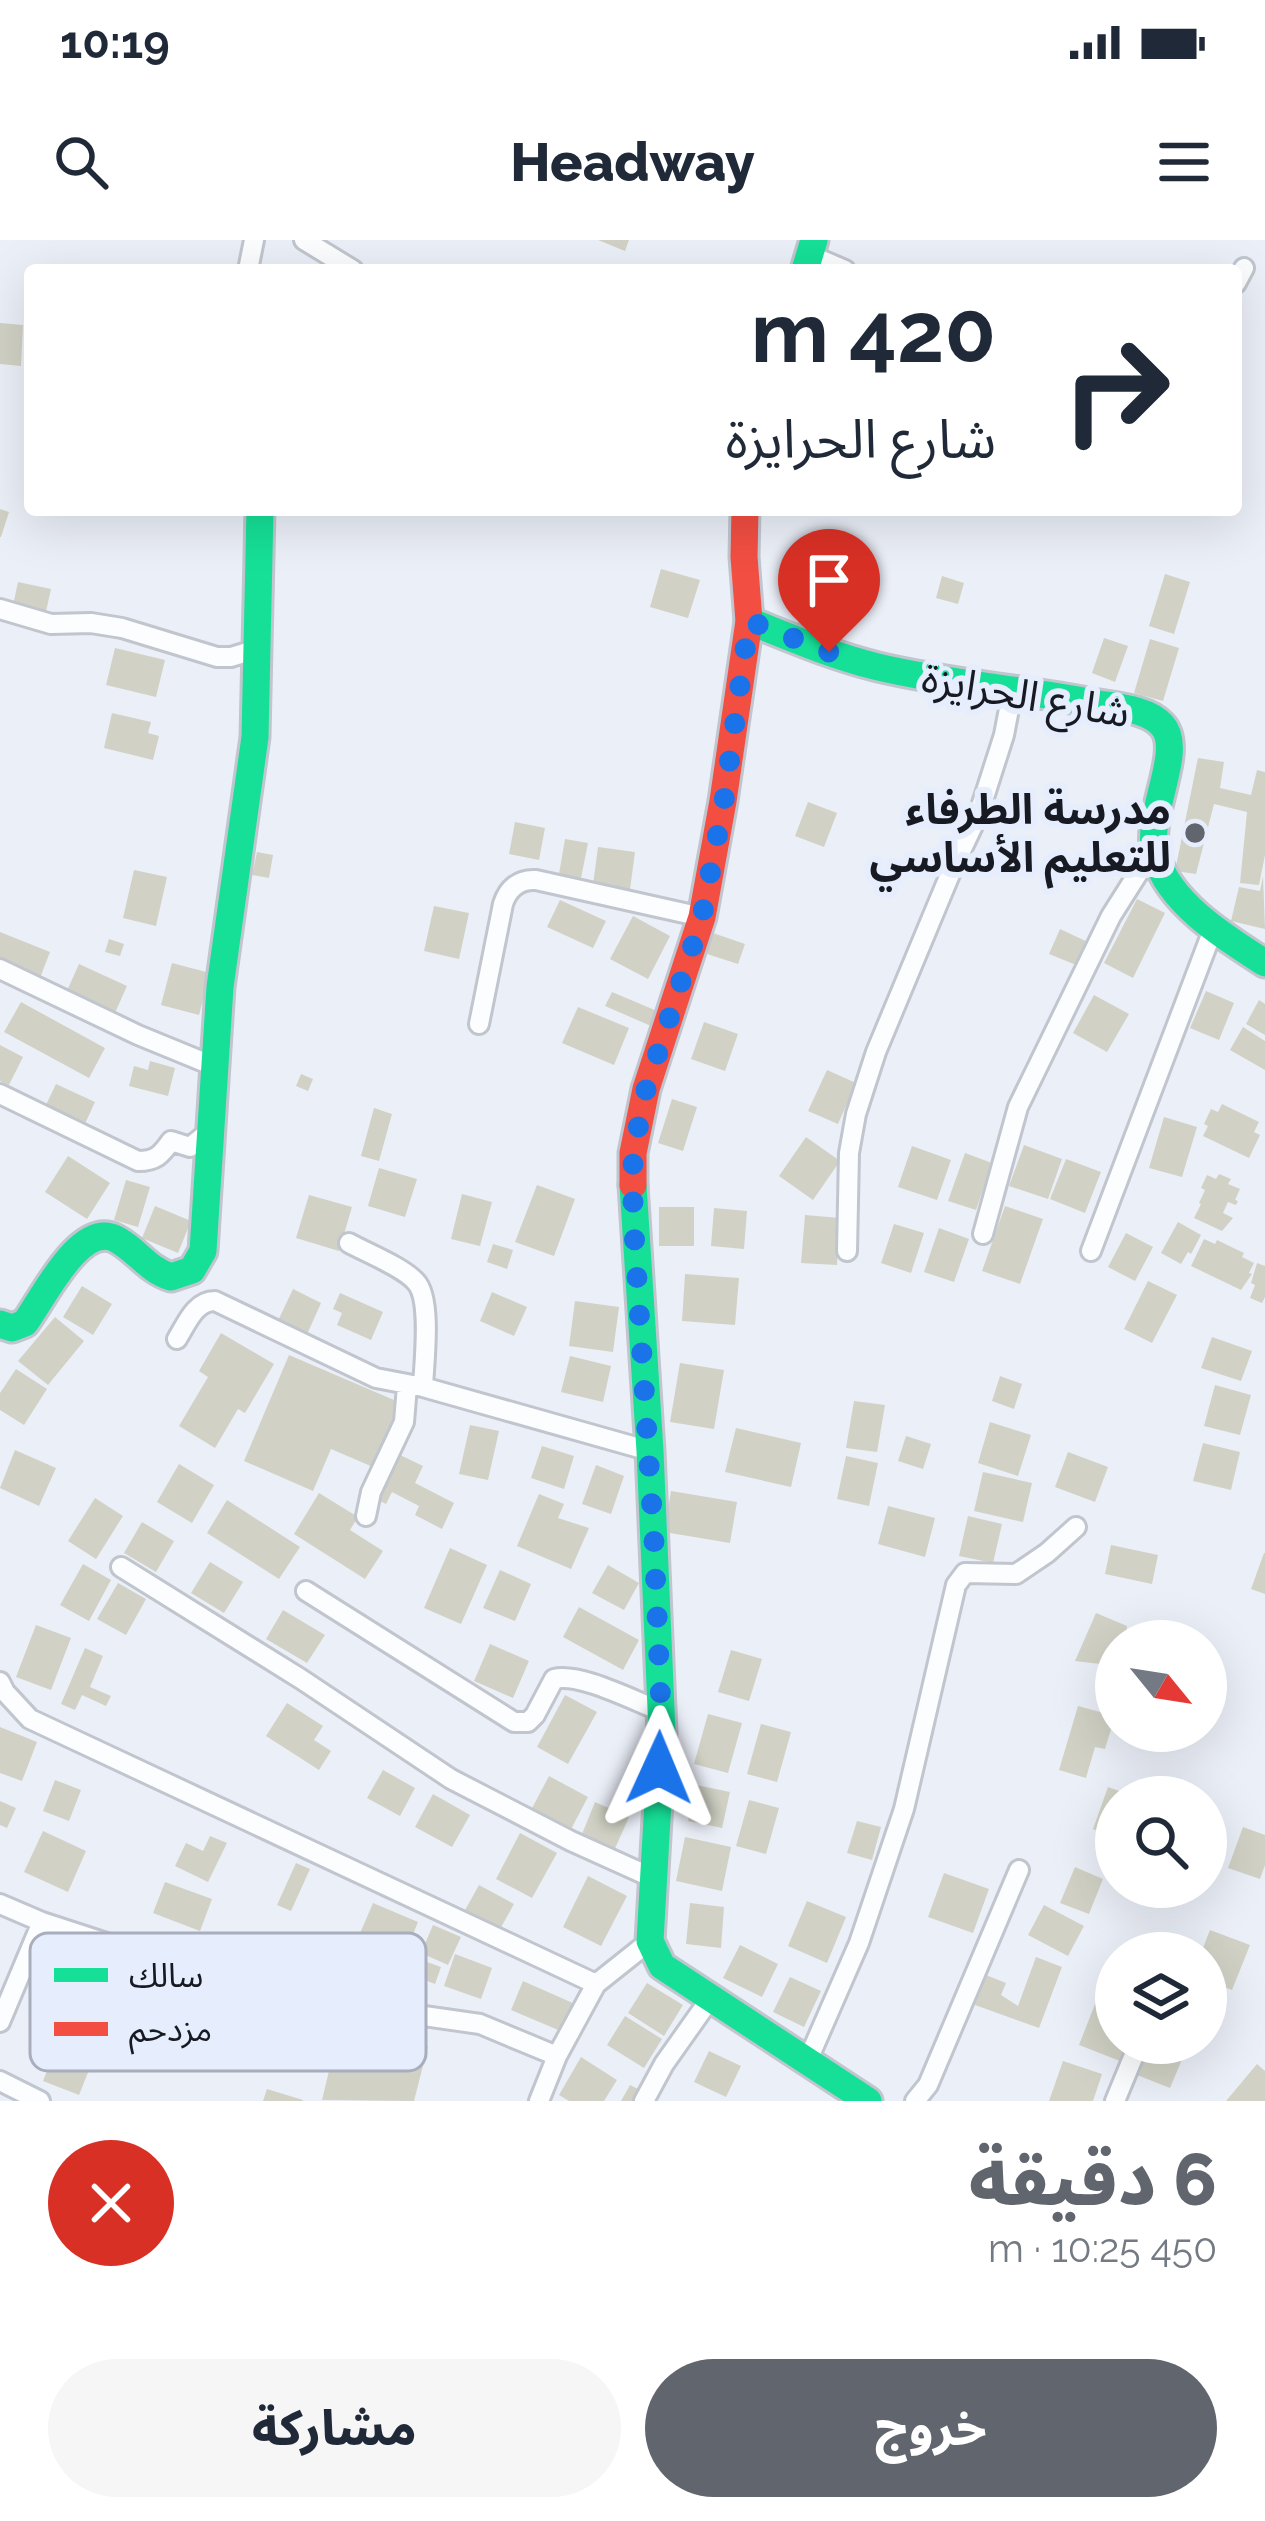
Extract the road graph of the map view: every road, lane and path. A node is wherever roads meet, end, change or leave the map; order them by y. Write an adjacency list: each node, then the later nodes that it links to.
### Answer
1 (304, 240): 2 (street)
2 (343, 264)
3 (260, 516): 7 (street)
4 (745, 516): 6 (street)
5 (0, 609): 7 (street)
6 (749, 621): 8 (street, شارع الحرايزة); 10 (street)
7 (257, 649): 15 (street)
8 (1013, 688): 9 (street, شارع الحرايزة); 20 (street)
9 (1154, 848): 11 (street); 18 (street)
10 (702, 917): 14 (street); 25 (street)
11 (1214, 927): 12 (street); 21 (street)
12 (1265, 963)
13 (0, 969): 15 (street)
14 (479, 1024)
15 (216, 1067): 17 (street)
16 (0, 1094): 17 (street)
17 (211, 1130): 22 (street)
18 (983, 1234)
19 (349, 1243): 24 (street)
20 (847, 1251)
21 (1091, 1251)
22 (0, 1324)
23 (177, 1339): 24 (street)
24 (415, 1386): 25 (street); 26 (street)
25 (650, 1451): 31 (street)
26 (366, 1516)
27 (1076, 1528): 45 (street)
28 (121, 1567): 33 (street)
29 (306, 1591): 31 (street)
30 (0, 1682): 40 (street)
31 (661, 1711): 33 (street)
32 (1019, 1870): 52 (street)
33 (653, 1878): 38 (street)
34 (0, 1904): 35 (street)
35 (42, 1922): 36 (street); 37 (street)
36 (37, 1933)
37 (76, 1933)
38 (650, 1941): 40 (street); 41 (street)
39 (30, 1951): 43 (street)
40 (596, 1984): 44 (street)
41 (710, 2000): 45 (street); 50 (street)
42 (426, 2017): 44 (street)
43 (0, 2022)
44 (557, 2056): 49 (street)
45 (807, 2062): 51 (street)
46 (1130, 2064): 53 (street)
47 (0, 2081): 48 (street)
48 (40, 2101)
49 (539, 2101)
50 (644, 2101)
51 (868, 2101)
52 (915, 2101)
53 (1115, 2101)

